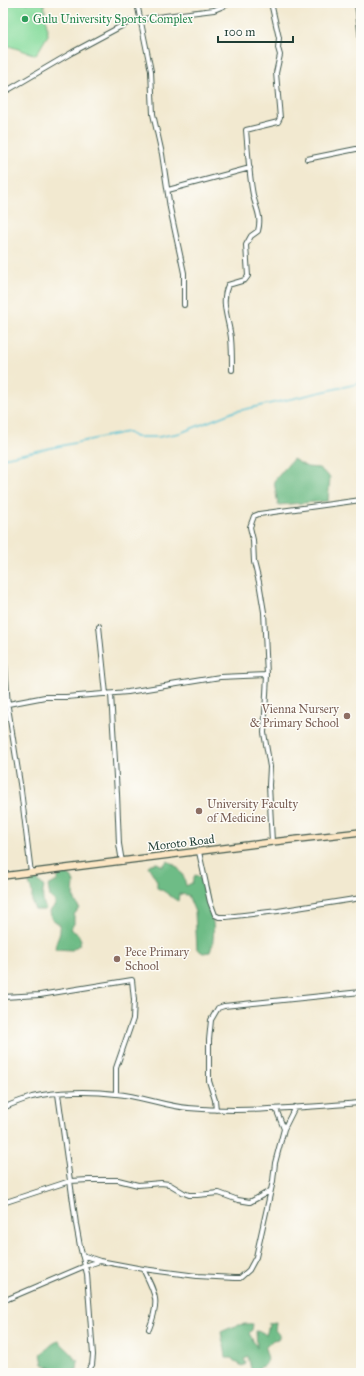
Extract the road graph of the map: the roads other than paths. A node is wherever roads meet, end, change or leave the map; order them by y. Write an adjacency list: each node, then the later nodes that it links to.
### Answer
1 (137, 3): 5 (street)
2 (231, 3): 5 (street)
3 (270, 3): 10 (street)
4 (357, 3): 6 (street)
5 (140, 19): 7 (street); 11 (street)
6 (361, 41)
7 (3, 93)
8 (361, 148): 9 (street)
9 (307, 159)
10 (250, 168): 11 (street); 13 (street)
11 (168, 190): 12 (street)
12 (184, 305)
13 (232, 370)
14 (361, 500): 17 (street)
15 (99, 626): 18 (street)
16 (3, 634): 19 (street)
17 (267, 675): 18 (street); 21 (street)
18 (108, 694): 19 (street); 23 (street)
19 (5, 704): 24 (street)
20 (361, 832): 21 (main road, Moroto Road)
21 (272, 842): 22 (main road, Moroto Road)
22 (199, 852): 23 (main road, Moroto Road); 26 (street)
23 (122, 862): 24 (main road, Moroto Road)
24 (31, 873): 25 (main road, Moroto Road)
25 (3, 876)
26 (361, 898)
27 (361, 992): 35 (street)
28 (3, 997): 30 (street)
29 (58, 1094): 30 (street); 33 (street); 37 (street)
30 (116, 1094): 35 (street)
31 (361, 1103): 32 (street)
32 (295, 1107): 34 (street); 36 (street)
33 (3, 1108)
34 (276, 1109): 35 (street); 36 (street)
35 (216, 1110)
36 (284, 1129): 38 (street)
37 (70, 1181): 38 (street); 39 (street); 40 (street)
38 (270, 1190): 43 (street)
39 (3, 1203)
40 (82, 1255): 41 (street); 42 (street)
41 (100, 1261): 42 (street); 43 (street)
42 (85, 1266): 44 (street); 46 (street)
43 (143, 1269): 45 (street)
44 (3, 1301)
45 (149, 1329)
46 (92, 1373)

